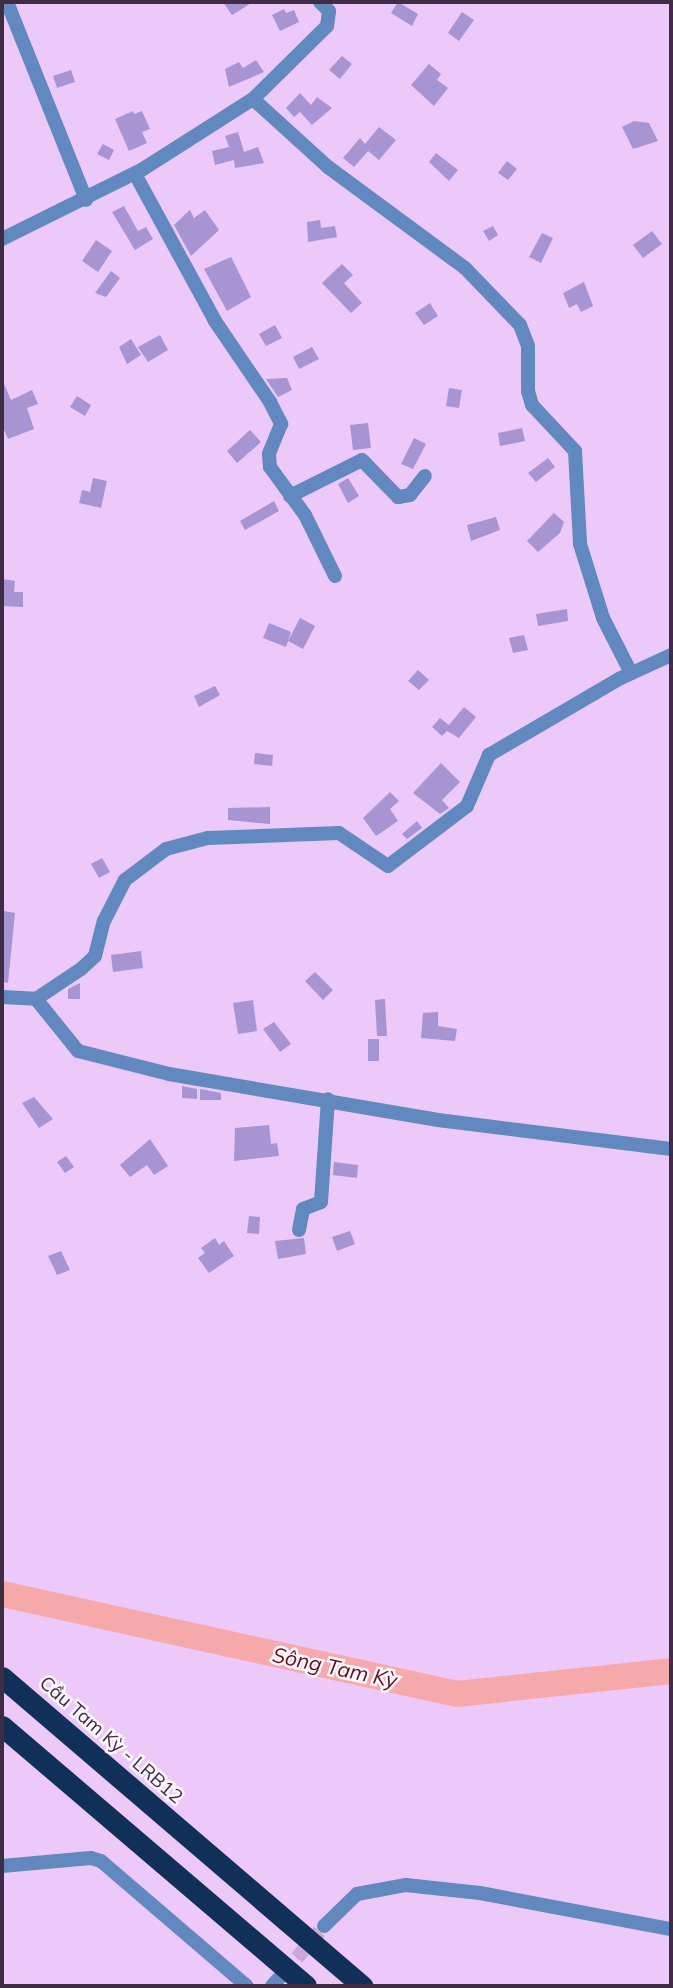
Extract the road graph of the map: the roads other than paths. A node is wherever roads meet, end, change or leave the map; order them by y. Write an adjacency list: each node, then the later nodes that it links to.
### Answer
1 (7, 2): 5 (street)
2 (320, 2): 3 (street)
3 (253, 99): 4 (street); 11 (street)
4 (135, 174): 5 (street); 8 (street)
5 (86, 200): 6 (street)
6 (2, 239)
7 (425, 476): 8 (street)
8 (290, 496): 9 (street)
9 (335, 576)
10 (671, 655): 11 (street)
11 (631, 673): 13 (street)
12 (2, 997): 13 (street)
13 (37, 999): 14 (street)
14 (328, 1099): 15 (street); 16 (street)
15 (671, 1149)
16 (299, 1230)
17 (2, 1676): 24 (highway, Cầu Tam Kỳ - LRB12)
18 (2, 1726): 23 (highway)
19 (2, 1866): 22 (street)
20 (324, 1926): 21 (street)
21 (671, 1929)
22 (247, 1986)
23 (306, 1986)
24 (363, 1986)

